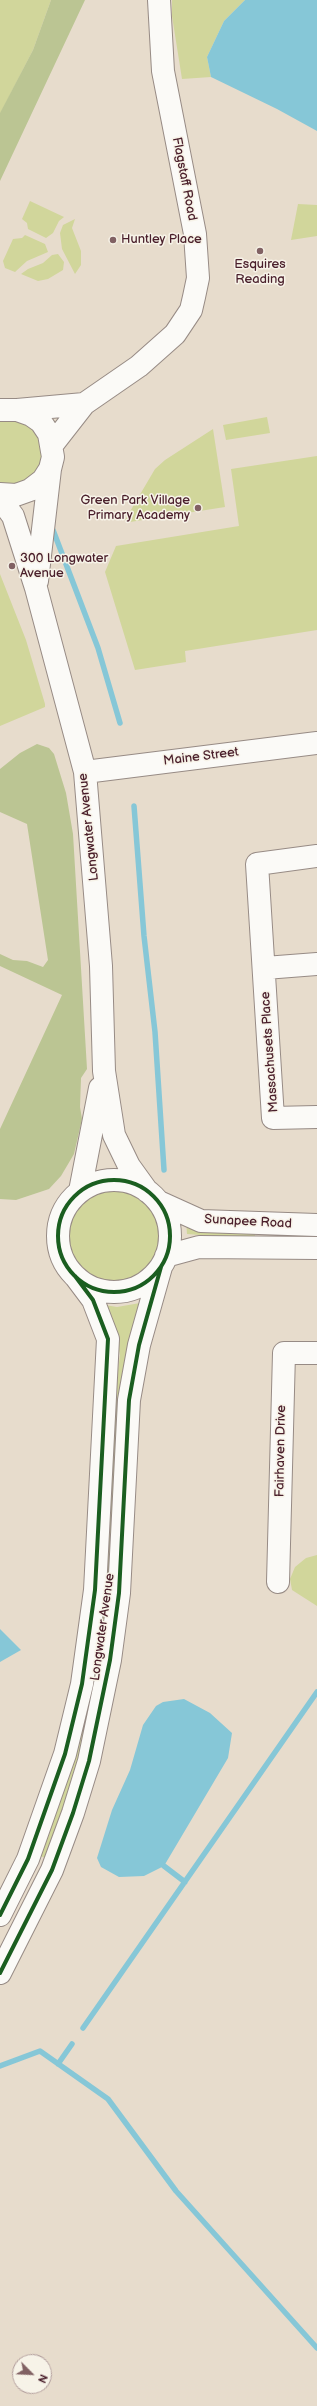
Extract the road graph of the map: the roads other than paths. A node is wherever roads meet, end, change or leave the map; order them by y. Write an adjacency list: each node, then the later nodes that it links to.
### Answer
1 (159, 0): 2 (street, Flagstaff Road)
2 (84, 404): 3 (street, Flagstaff Road); 4 (street, Flagstaff Road)
3 (8, 410): 4 (street)
4 (52, 445): 5 (street, Longwater Avenue)
5 (50, 469): 6 (street); 8 (street, Longwater Avenue)
6 (0, 494)
7 (0, 499): 8 (street, Longwater Avenue)
8 (36, 588): 10 (street, Longwater Avenue)
9 (317, 743): 10 (street, Maine Street)
10 (85, 772): 15 (street, Longwater Avenue)
11 (317, 856): 13 (street)
12 (317, 964): 13 (street); 14 (street)
13 (265, 968): 16 (street, Massachusets Place)
14 (317, 975)
15 (104, 1071): 17 (street, Longwater Avenue); 18 (street, Longwater Avenue)
16 (317, 1117)
17 (80, 1191): 18 (street); 22 (street)
18 (153, 1196): 19 (street, Sunapee Road); 21 (street)
19 (317, 1225)
20 (317, 1248): 21 (street, Sunapee Road)
21 (164, 1262): 22 (street); 26 (street, Longwater Avenue)
22 (75, 1276): 25 (street, Longwater Avenue)
23 (317, 1353): 24 (street, Fairhaven Drive)
24 (278, 1582)
25 (0, 1915)
26 (0, 1973)

